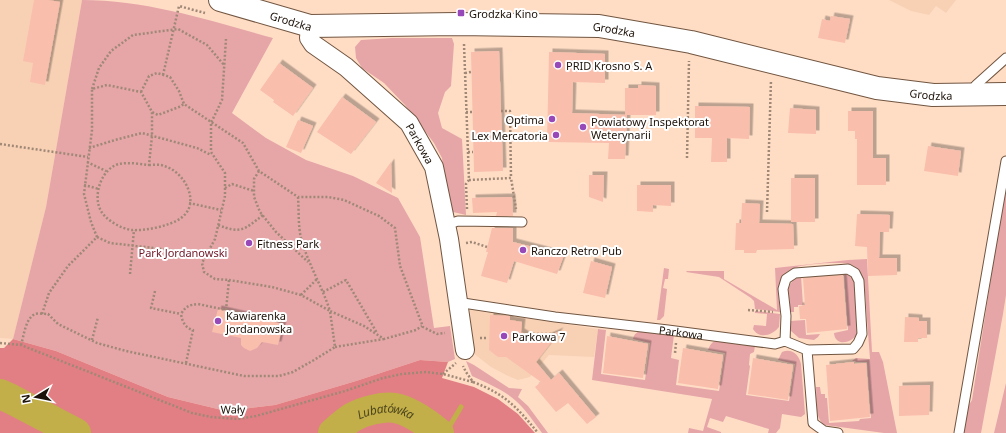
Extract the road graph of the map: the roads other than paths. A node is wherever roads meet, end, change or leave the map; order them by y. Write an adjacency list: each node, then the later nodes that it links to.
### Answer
1 (213, 7): 2 (street, Grodzka)
2 (310, 26): 5 (street, Grodzka); 8 (street, Parkowa)
3 (1006, 58): 5 (lane)
4 (1006, 94): 5 (street, Grodzka)
5 (970, 95)
6 (1006, 161): 14 (lane)
7 (519, 222): 8 (lane)
8 (446, 225): 9 (street, Parkowa)
9 (460, 304): 10 (lane, Parkowa); 12 (street, Parkowa)
10 (785, 340): 11 (lane); 11 (lane)
11 (807, 350): 13 (lane)
12 (463, 355)
13 (838, 433)
14 (959, 433)

